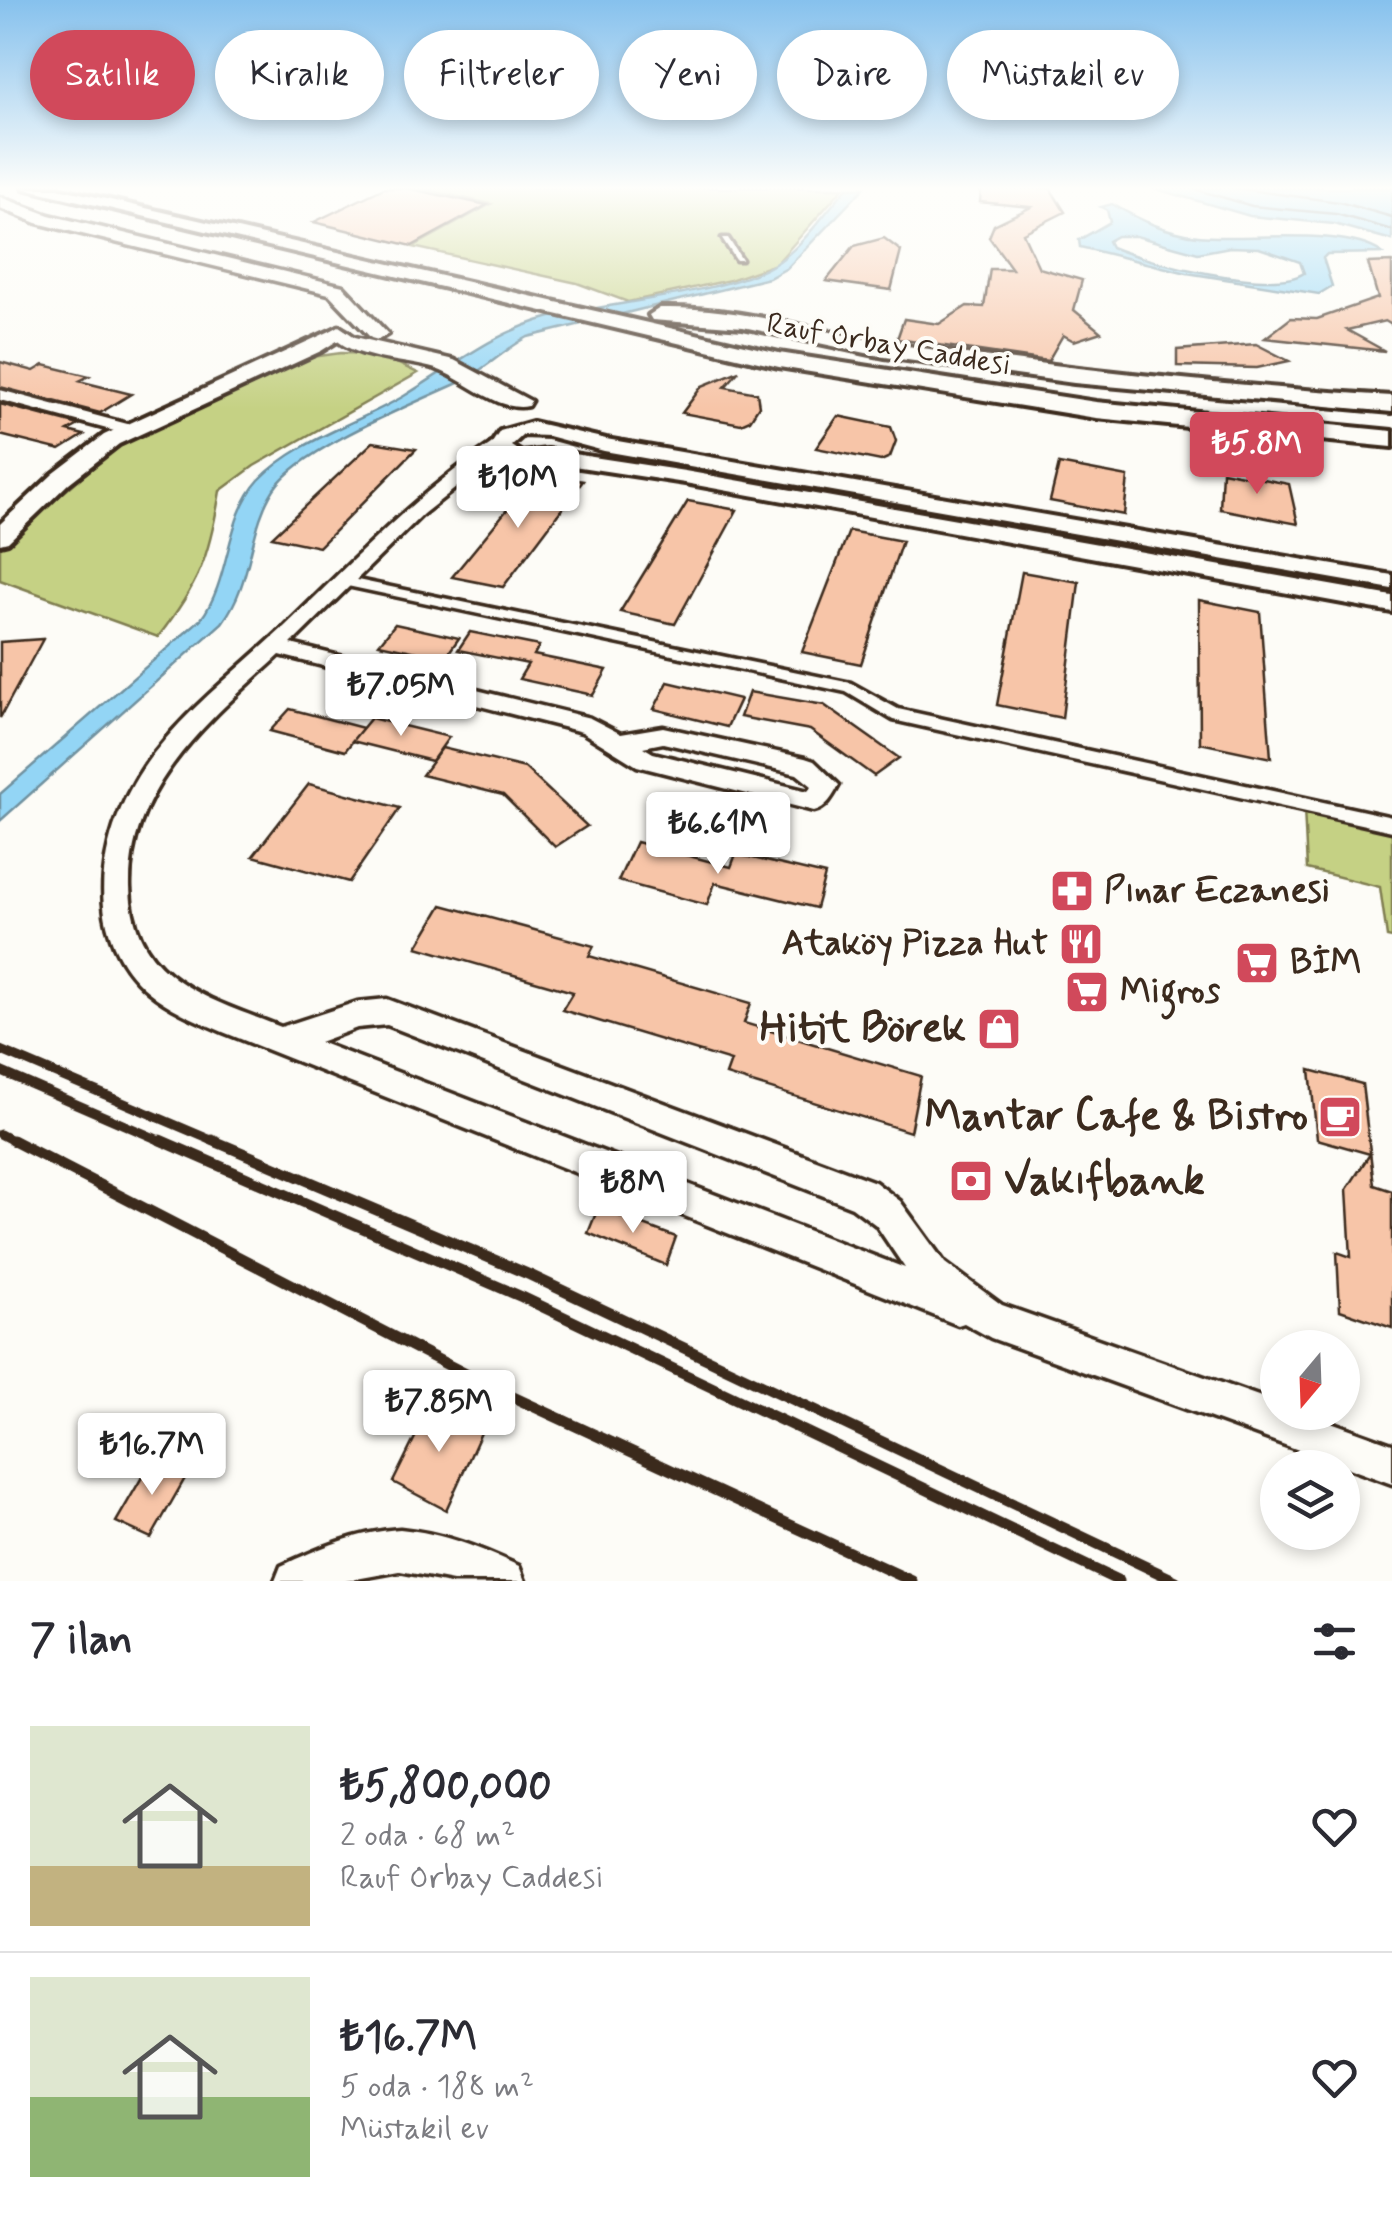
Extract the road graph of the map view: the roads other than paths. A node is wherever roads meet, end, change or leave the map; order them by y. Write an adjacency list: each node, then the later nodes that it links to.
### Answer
1 (225, 262): 4 (main road)
2 (364, 262): 5 (highway, Rauf Orbay Caddesi)
3 (385, 262): 5 (highway, Rauf Orbay Caddesi)
4 (234, 264): 7 (main road); 8 (main road)
5 (563, 306): 6 (highway, Rauf Orbay Caddesi)
6 (636, 322): 10 (highway); 14 (highway, Rauf Orbay Caddesi); 18 (highway, Rauf Orbay Caddesi)
7 (339, 332): 8 (main road); 9 (street)
8 (368, 340): 9 (street); 12 (main road)
9 (286, 360): 15 (street)
10 (1180, 387): 13 (highway); 14 (highway)
11 (0, 395): 15 (street)
12 (520, 401): 16 (street); 17 (street)
13 (1392, 404)
14 (1335, 416): 18 (highway, Rauf Orbay Caddesi)
15 (129, 430): 23 (street)
16 (519, 430): 17 (street); 19 (street)
17 (550, 431): 20 (street); 21 (street)
18 (1387, 435)
19 (506, 452): 20 (street); 25 (street)
20 (547, 456): 21 (street)
21 (703, 471): 22 (street); 24 (street)
22 (1022, 518): 24 (street); 26 (street)
23 (0, 537)
24 (1038, 538): 27 (street)
25 (343, 581): 28 (street); 30 (street)
26 (1392, 582)
27 (1392, 604)
28 (276, 646): 29 (street); 31 (street)
29 (622, 742): 29 (street)
30 (1392, 824)
31 (281, 1041): 32 (street); 32 (street)
32 (990, 1320): 33 (street)
33 (1392, 1464)
34 (296, 1581): 35 (street)
35 (504, 1581)

